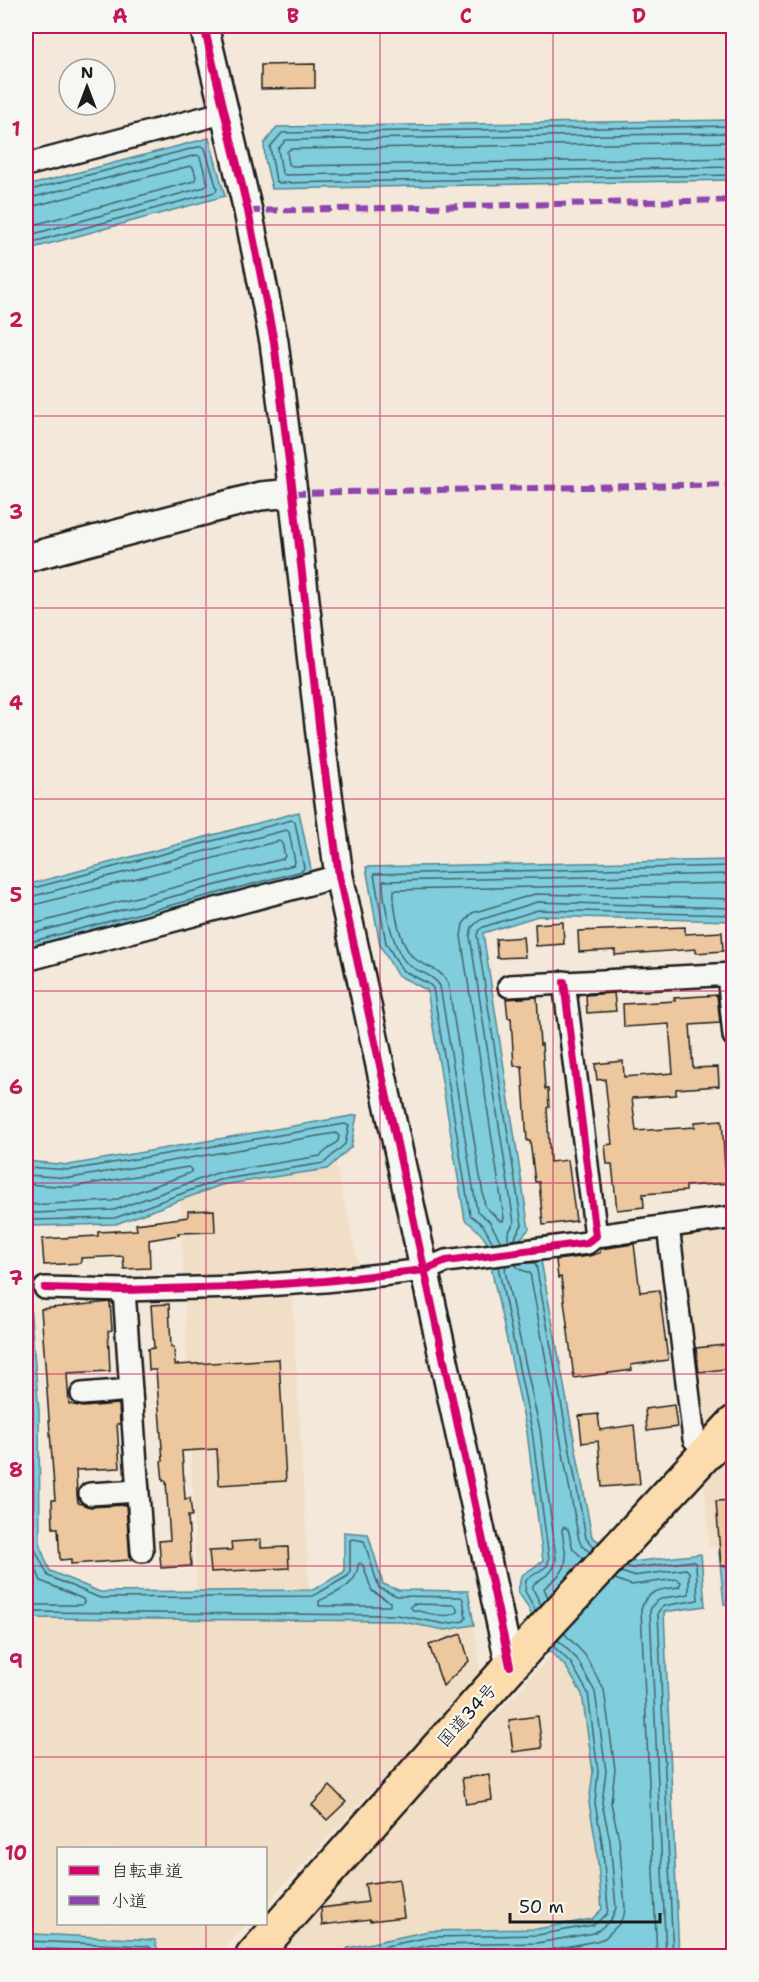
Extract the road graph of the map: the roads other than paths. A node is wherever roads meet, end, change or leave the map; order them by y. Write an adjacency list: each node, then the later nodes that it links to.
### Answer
1 (204, 26): 2 (street)
2 (226, 112): 3 (street); 4 (street)
3 (26, 165)
4 (293, 493): 5 (street); 6 (street)
5 (26, 558)
6 (339, 876): 7 (street); 15 (street)
7 (26, 960)
8 (731, 974): 9 (street); 11 (street)
9 (564, 982): 10 (street); 14 (street)
10 (509, 986)
11 (734, 1036)
12 (734, 1217): 13 (street)
13 (668, 1226): 14 (street); 21 (street)
14 (596, 1236): 15 (street)
15 (425, 1270): 17 (street); 25 (street)
16 (45, 1288): 17 (street)
17 (124, 1290): 18 (street)
18 (131, 1390): 19 (street); 22 (street)
19 (82, 1394)
20 (734, 1424): 21 (highway, 国道34号)
21 (707, 1452): 25 (highway, 国道34号)
22 (138, 1491): 23 (street); 24 (street)
23 (90, 1494)
24 (142, 1551)
25 (510, 1666): 26 (highway, 国道34号)
26 (254, 1956)

